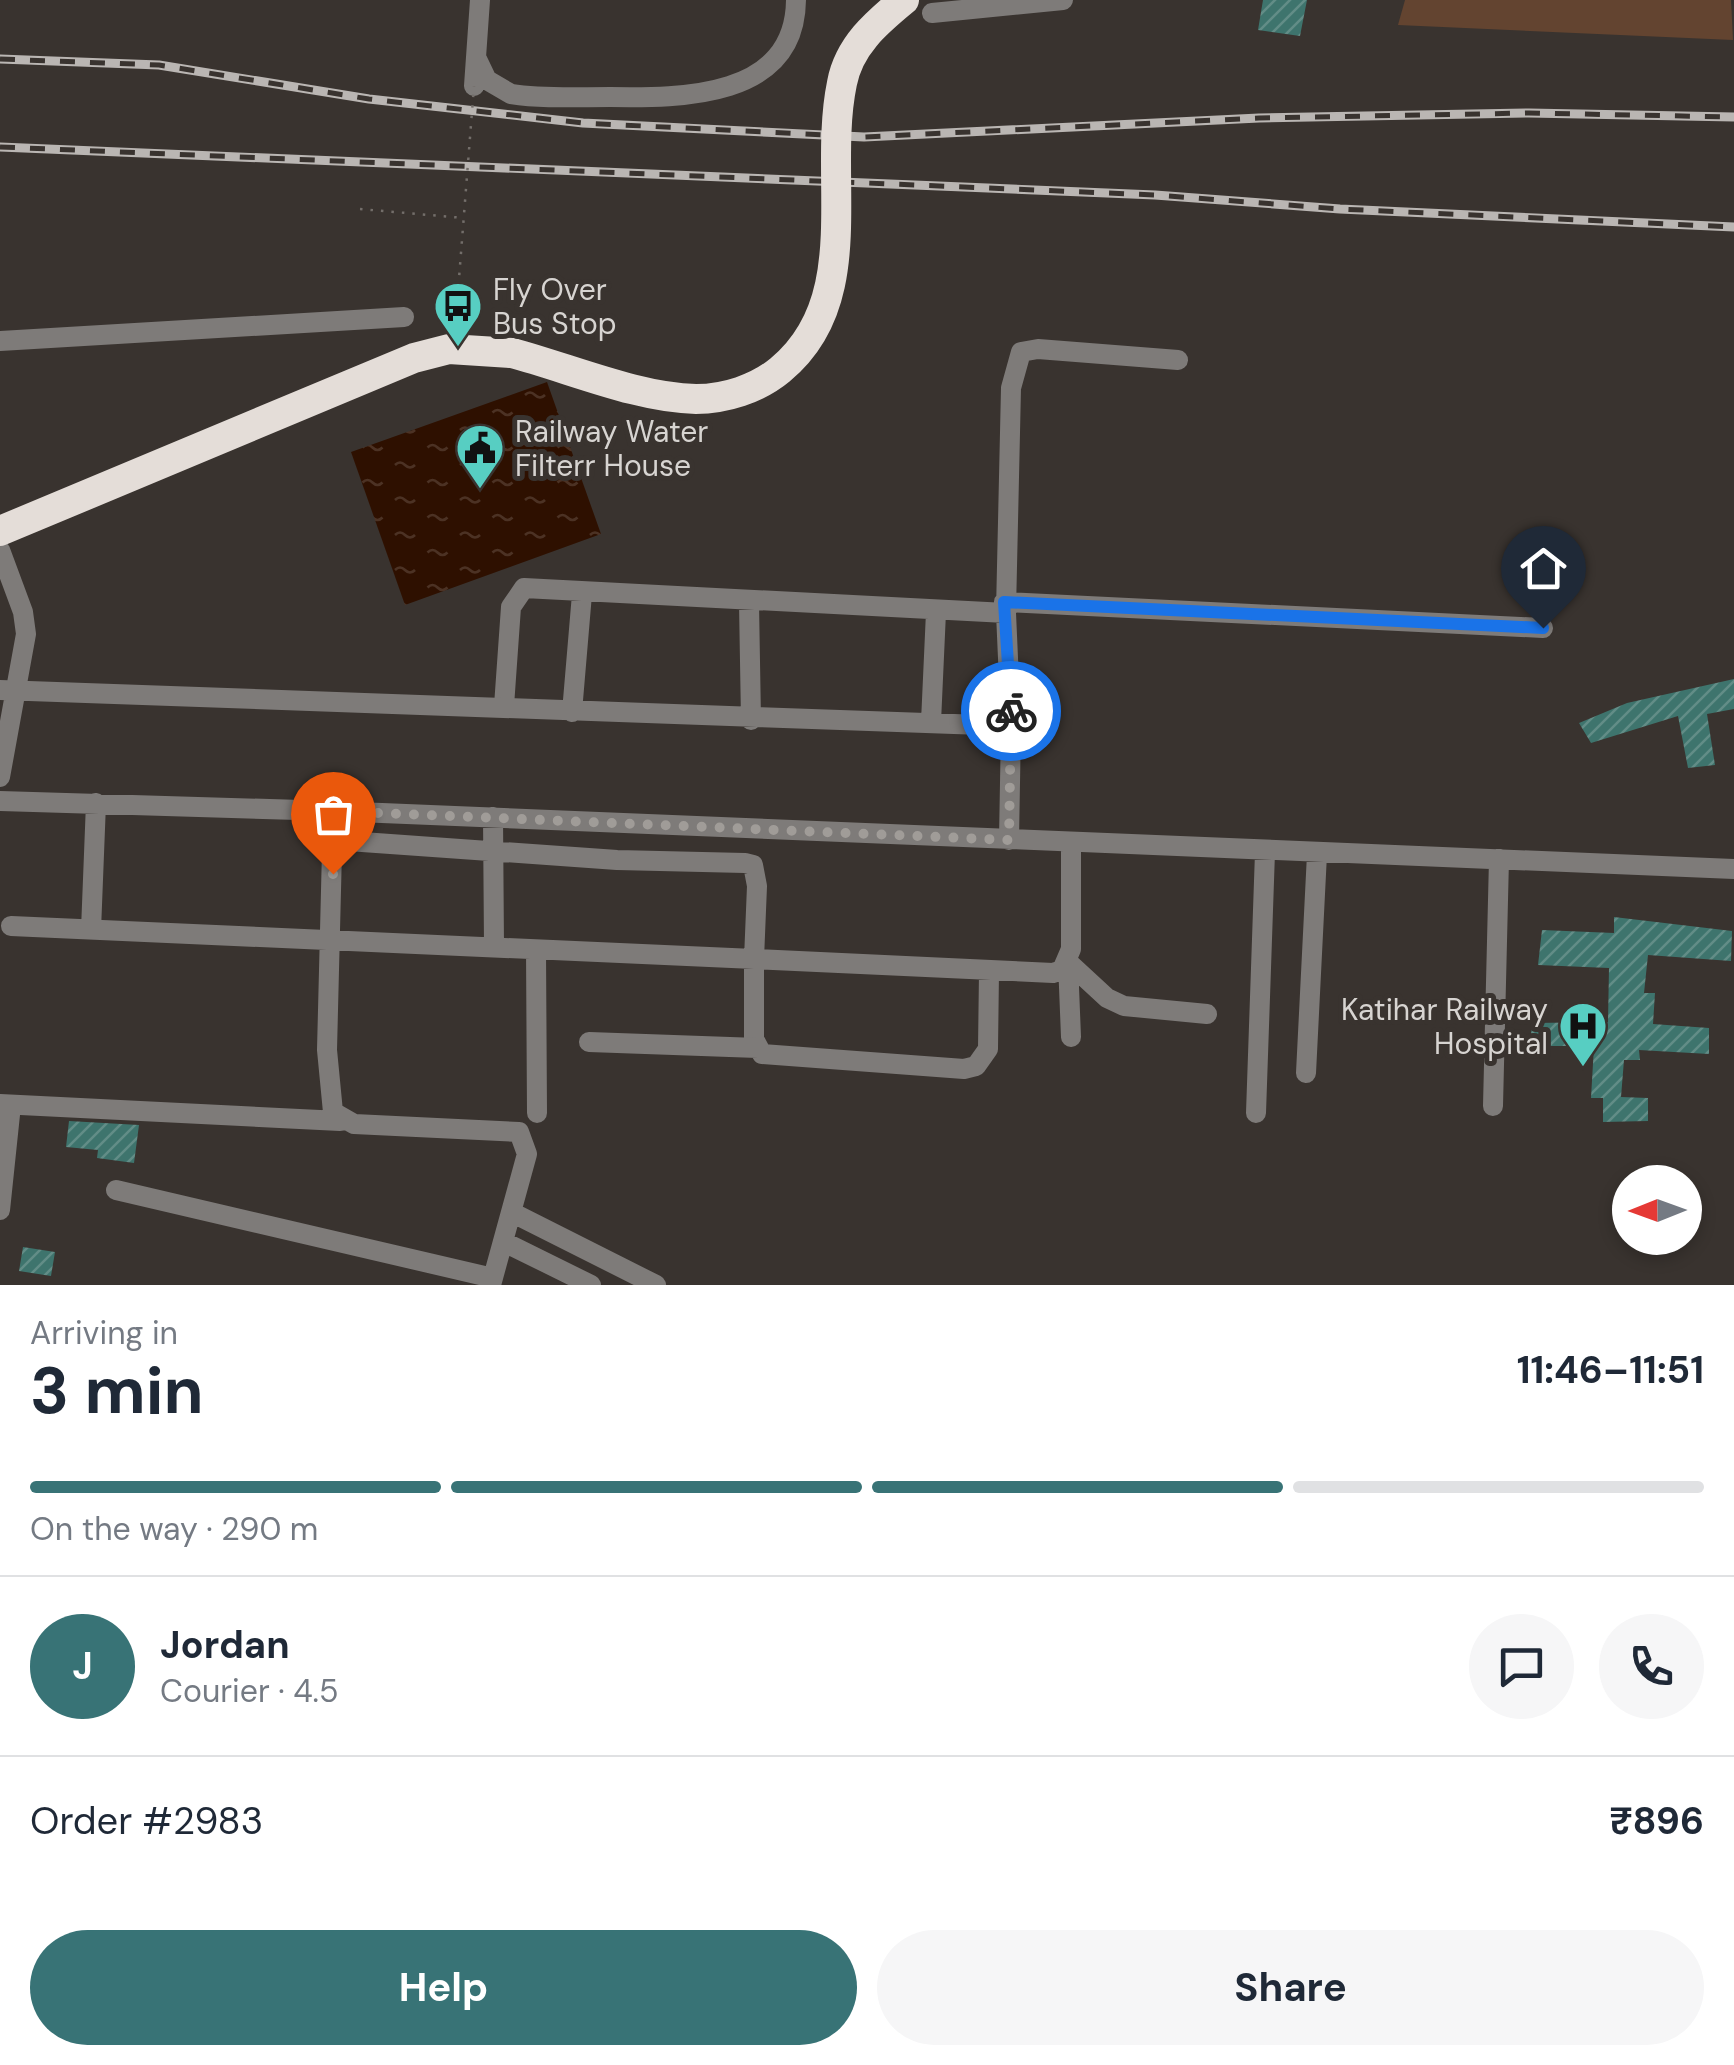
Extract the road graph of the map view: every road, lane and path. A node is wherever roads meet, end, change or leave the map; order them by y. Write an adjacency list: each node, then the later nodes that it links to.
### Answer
1 (480, 0): 6 (street)
2 (796, 0): 6 (street)
3 (904, 0): 14 (highway, bridge)
4 (1063, 0): 5 (street)
5 (932, 13)
6 (476, 57): 7 (street)
7 (474, 86): 9 (path, bridge)
8 (360, 210): 9 (path)
9 (464, 218): 11 (path, bridge)
10 (404, 317): 12 (street)
11 (456, 317)
12 (0, 342)
13 (1178, 360): 18 (street)
14 (0, 531)
15 (0, 550): 21 (street)
16 (582, 594): 17 (street); 22 (street); 23 (street)
17 (749, 603): 19 (street); 24 (street)
18 (1005, 607): 19 (street); 20 (street); 26 (street)
19 (936, 612): 25 (street)
20 (1543, 628)
21 (9, 691): 22 (street); 27 (street)
22 (504, 706): 23 (street)
23 (572, 712): 24 (street)
24 (751, 720): 25 (street)
25 (932, 722): 26 (street)
26 (1011, 726): 33 (street)
27 (0, 776)
28 (0, 801): 29 (street)
29 (96, 803): 30 (street); 41 (street)
30 (333, 811): 31 (street); 32 (street)
31 (493, 817): 33 (street); 35 (street)
32 (334, 840): 35 (street); 42 (street)
33 (1009, 840): 34 (street)
34 (1072, 844): 36 (street); 46 (street)
35 (495, 850): 43 (street); 45 (street)
36 (1265, 852): 37 (street); 56 (street)
37 (1317, 854): 38 (street); 52 (street)
38 (1499, 859): 39 (street); 54 (street)
39 (1734, 869)
40 (11, 926): 41 (street)
41 (91, 930): 42 (street)
42 (332, 941): 43 (street); 57 (street)
43 (494, 946): 44 (street)
44 (536, 950): 45 (street); 55 (street)
45 (754, 960): 47 (street); 51 (street)
46 (1068, 962): 47 (street); 48 (street); 49 (street)
47 (989, 972): 51 (street)
48 (1207, 1014)
49 (1071, 1037)
50 (589, 1042): 51 (street)
51 (758, 1048)
52 (1306, 1073)
53 (5, 1105): 57 (street); 59 (street)
54 (1493, 1106)
55 (537, 1113)
56 (1256, 1113)
57 (340, 1120): 60 (street)
58 (116, 1190): 62 (street)
59 (0, 1210)
60 (513, 1213): 61 (street); 64 (street)
61 (504, 1242): 62 (street); 63 (street)
62 (492, 1282)
63 (592, 1285)
64 (656, 1285)

